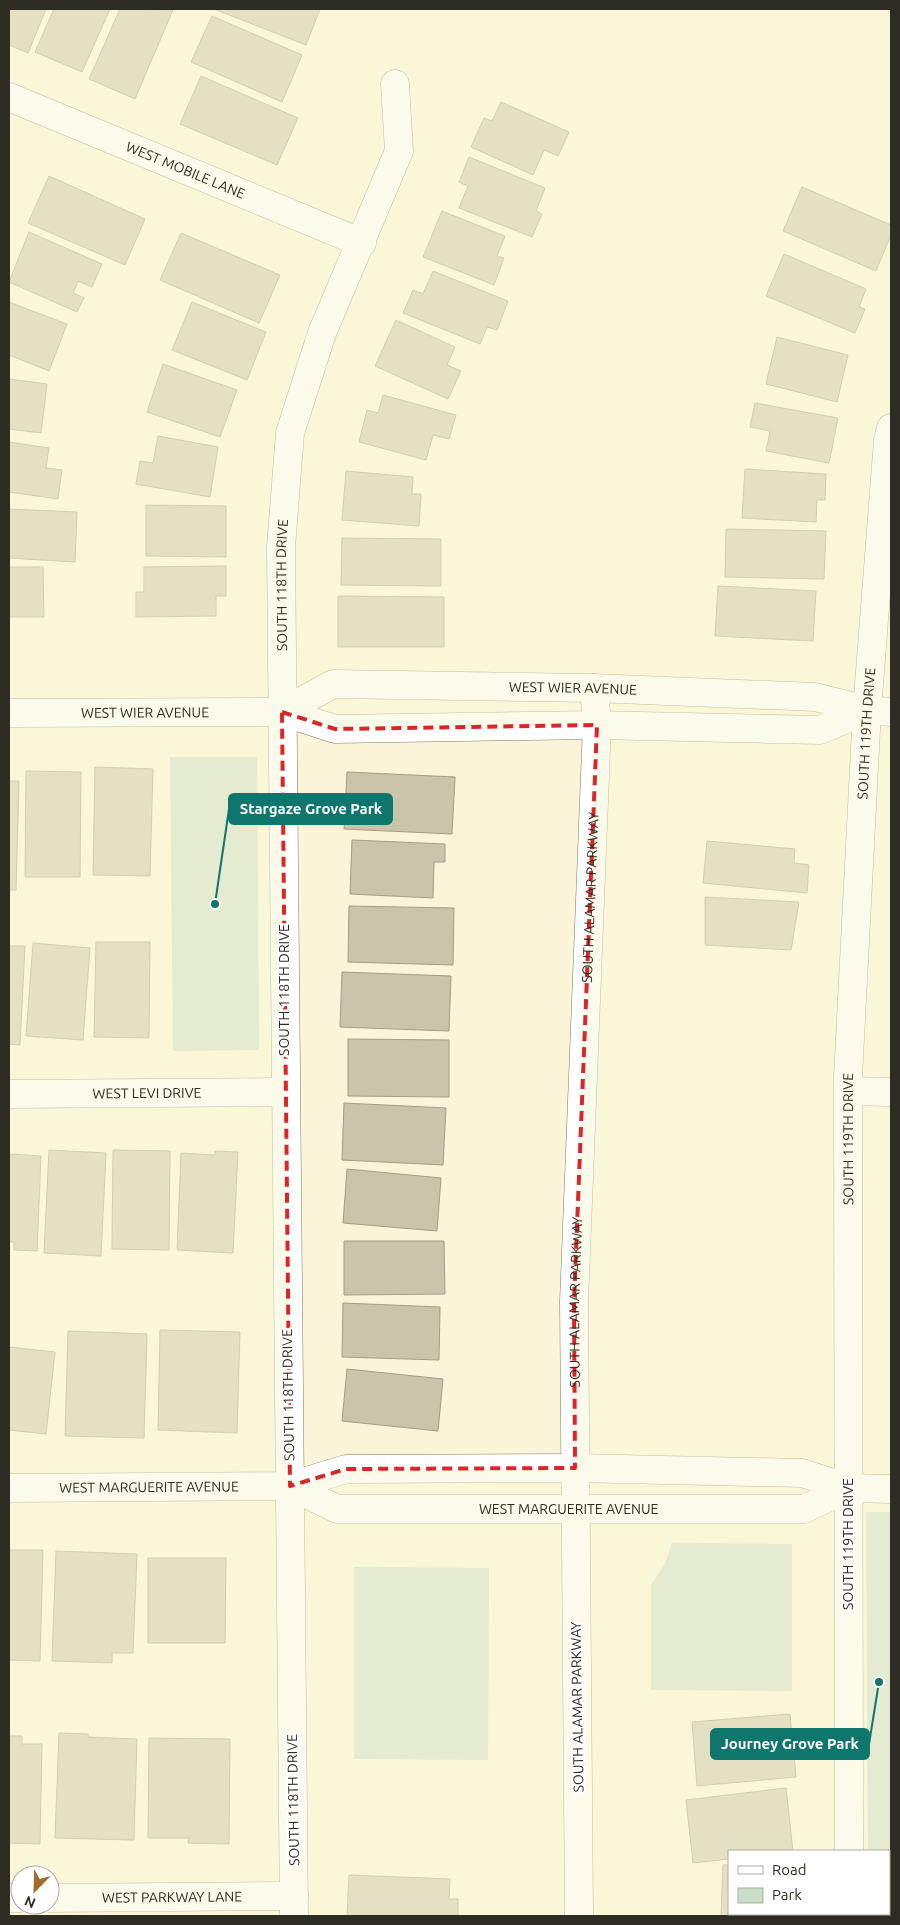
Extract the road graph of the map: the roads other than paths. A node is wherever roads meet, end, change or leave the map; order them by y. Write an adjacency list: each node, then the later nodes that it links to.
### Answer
1 (395, 84): 3 (street, SOUTH 118TH DRIVE)
2 (10, 102): 3 (street, WEST MOBILE LANE)
3 (362, 244): 7 (street, SOUTH 118TH DRIVE)
4 (891, 428): 6 (street, SOUTH 119TH DRIVE)
5 (594, 688): 6 (street, WEST WIER AVENUE); 7 (street, WEST WIER AVENUE); 9 (street, SOUTH ALAMAR PARKWAY)
6 (879, 711): 9 (street, WEST WIER AVENUE); 10 (street, SOUTH 119TH DRIVE)
7 (282, 712): 8 (street, WEST WIER AVENUE); 9 (street, WEST WIER AVENUE); 11 (street, SOUTH 118TH DRIVE)
8 (9, 713)
9 (596, 725): 14 (street, SOUTH ALAMAR PARKWAY)
10 (848, 1091): 12 (street); 17 (street, SOUTH 119TH DRIVE)
11 (284, 1092): 13 (street, WEST LEVI DRIVE); 15 (street, SOUTH 118TH DRIVE)
12 (891, 1092)
13 (9, 1094)
14 (576, 1468): 15 (street, WEST MARGUERITE AVENUE); 17 (street, WEST MARGUERITE AVENUE); 19 (street, SOUTH ALAMAR PARKWAY)
15 (290, 1486): 16 (street, WEST MARGUERITE AVENUE); 19 (street, WEST MARGUERITE AVENUE); 22 (street, SOUTH 118TH DRIVE)
16 (9, 1488)
17 (848, 1488): 18 (street, WEST MARGUERITE AVENUE); 19 (street, WEST MARGUERITE AVENUE); 20 (street, SOUTH 119TH DRIVE)
18 (891, 1489)
19 (576, 1509): 23 (street, SOUTH ALAMAR PARKWAY)
20 (849, 1850)
21 (60, 1898): 22 (street, WEST PARKWAY LANE)
22 (294, 1906)
23 (579, 1916)

